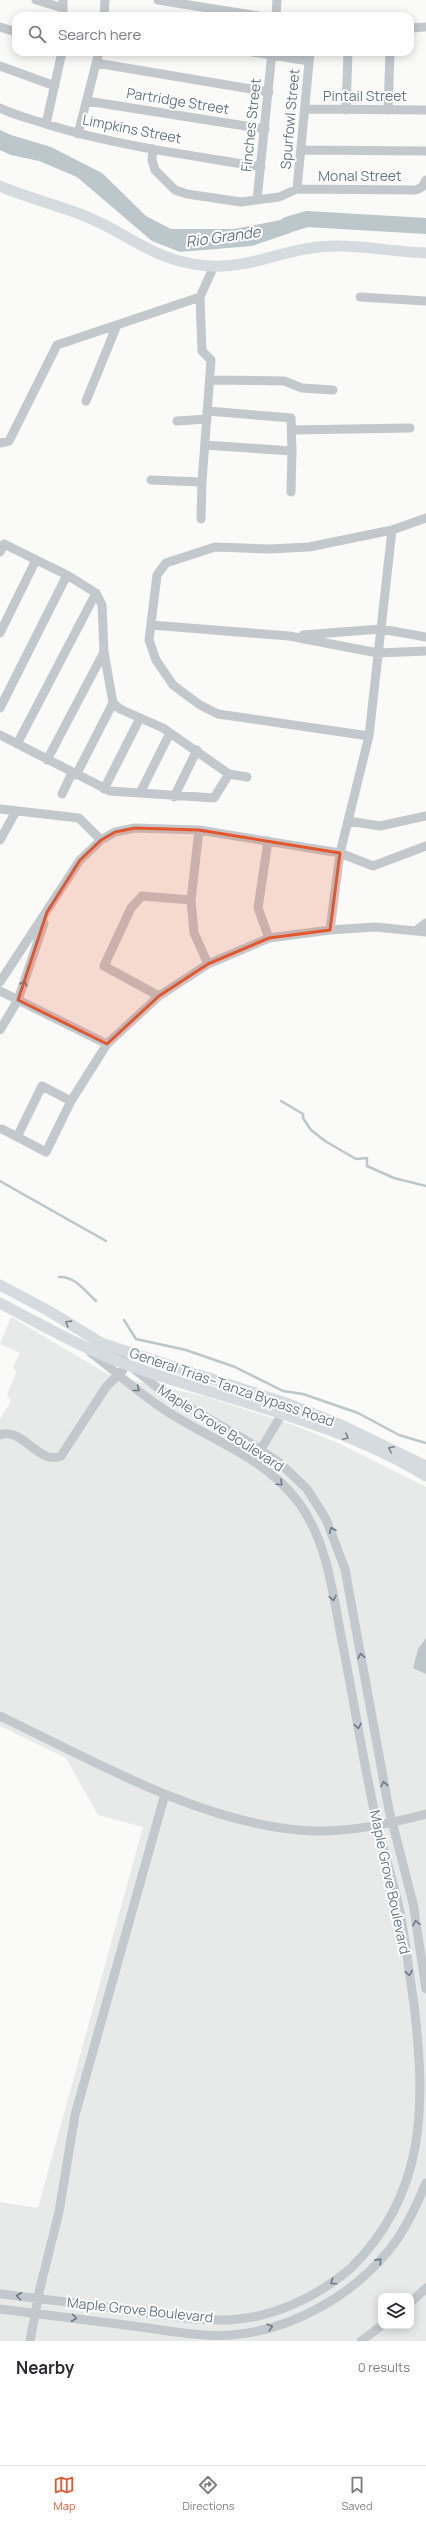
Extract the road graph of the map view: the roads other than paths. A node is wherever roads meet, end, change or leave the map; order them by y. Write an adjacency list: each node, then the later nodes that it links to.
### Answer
1 (36, 0): 5 (street)
2 (105, 0): 6 (street)
3 (158, 0): 7 (street)
4 (277, 0): 8 (street)
5 (63, 8)
6 (104, 12)
7 (233, 12)
8 (276, 12)
9 (0, 27): 12 (street)
10 (426, 27): 11 (street)
11 (414, 28)
12 (12, 31)
13 (61, 56): 21 (street)
14 (98, 56): 19 (street)
15 (272, 56): 22 (street, Finches Street)
16 (310, 56): 25 (street, Spurfowl Street)
17 (348, 56): 26 (street)
18 (390, 56): 27 (street)
19 (96, 63): 22 (street); 23 (street)
20 (0, 66): 21 (street)
21 (55, 86): 29 (street)
22 (269, 92): 30 (street, Finches Street)
23 (87, 101): 30 (street, Partridge Street); 31 (street)
24 (0, 108): 29 (street, Limpkins Street)
25 (305, 109): 26 (street, Pintail Street); 33 (street, Spurfowl Street)
26 (346, 110): 27 (street, Pintail Street)
27 (388, 110): 28 (street, Pintail Street)
28 (426, 110)
29 (46, 124): 31 (street, Limpkins Street)
30 (265, 129): 35 (street, Finches Street)
31 (78, 134): 32 (street, Limpkins Street)
32 (152, 149): 35 (street, Limpkins Street); 39 (street)
33 (301, 150): 34 (street); 38 (street, Spurfowl Street)
34 (426, 151)
35 (261, 167): 39 (street, Finches Street)
36 (424, 184): 38 (street, Monal Street)
37 (0, 186): 41 (main road)
38 (297, 189): 39 (street)
39 (257, 200)
40 (426, 254): 41 (main road)
41 (214, 266): 42 (street)
42 (200, 297): 45 (street); 46 (street)
43 (360, 297): 44 (street)
44 (426, 301)
45 (117, 325): 48 (street); 53 (street)
46 (210, 380): 47 (street); 49 (street)
47 (333, 390)
48 (86, 401)
49 (207, 415): 50 (street); 52 (street); 54 (street)
50 (177, 421)
51 (410, 428): 52 (street)
52 (292, 430): 55 (street)
53 (0, 443)
54 (205, 445): 55 (street); 57 (street)
55 (292, 451): 58 (street)
56 (151, 480): 57 (street)
57 (202, 482): 60 (street)
58 (291, 492)
59 (426, 518): 61 (street)
60 (201, 519)
61 (392, 530): 66 (street); 67 (street)
62 (0, 552): 63 (street)
63 (36, 560): 64 (street); 68 (street)
64 (67, 576): 65 (street); 75 (street)
65 (96, 593): 72 (street); 80 (street)
66 (151, 625): 69 (street); 79 (street)
67 (381, 630): 69 (street); 70 (street); 73 (street)
68 (0, 633)
69 (289, 636): 73 (street)
70 (426, 637)
71 (426, 651): 73 (street)
72 (104, 652): 74 (street); 82 (street)
73 (378, 653): 79 (street)
74 (113, 703): 76 (street); 83 (street)
75 (0, 708)
76 (140, 718): 77 (street); 86 (street)
77 (170, 732): 81 (street); 87 (street)
78 (0, 735): 80 (street)
79 (369, 736): 93 (street)
80 (17, 744): 82 (street)
81 (197, 750): 84 (street); 89 (street)
82 (47, 760): 83 (street)
83 (74, 774): 86 (street); 88 (street)
84 (228, 774): 85 (street); 89 (street)
85 (247, 777)
86 (104, 789): 87 (street)
87 (140, 793): 89 (street)
88 (62, 794)
89 (174, 797)
90 (0, 809): 91 (street)
91 (16, 811): 95 (street); 96 (street)
92 (426, 816): 93 (street)
93 (348, 821): 99 (street)
94 (199, 830): 96 (street); 97 (street); 100 (street)
95 (0, 840)
96 (101, 840): 101 (street)
97 (268, 841): 99 (street); 105 (street)
98 (426, 846): 99 (street)
99 (340, 853): 103 (street)
100 (190, 900): 106 (street); 109 (street)
101 (47, 912): 107 (street); 110 (street, one-way to 101)
102 (426, 923): 104 (street)
103 (330, 930): 104 (street); 105 (street)
104 (422, 930)
105 (269, 938): 106 (street)
106 (208, 964): 109 (street)
107 (0, 982)
108 (0, 991): 110 (street)
109 (159, 996): 112 (street)
110 (18, 1000): 111 (street); 112 (street)
111 (0, 1030)
112 (107, 1044): 113 (street)
113 (71, 1101): 115 (street); 115 (street)
114 (2, 1129): 115 (street)
115 (17, 1137)
116 (0, 1285): 118 (main road, Maple Grove Boulevard, one-way to 116)
117 (0, 1303): 119 (main road, Maple Grove Boulevard)
118 (101, 1343): 120 (street, Maple Grove Boulevard); 126 (main road, General Trias–Tanza Bypass Road, one-way to 118)
119 (84, 1347): 120 (main road, General Trias–Tanza Bypass Road); 121 (street, Maple Grove Boulevard)
120 (128, 1365): 121 (street); 122 (main road, General Trias–Tanza Bypass Road); 124 (street, Maple Grove Boulevard)
121 (119, 1374): 123 (street); 125 (street, Maple Grove Boulevard, one-way to 125)
122 (283, 1412): 124 (street); 127 (main road, General Trias–Tanza Bypass Road, one-way to 127)
123 (0, 1435)
124 (261, 1450): 125 (street); 131 (street, Maple Grove Boulevard, one-way to 124)
125 (254, 1461): 132 (street, Maple Grove Boulevard, one-way to 132)
126 (426, 1466)
127 (426, 1476)
128 (0, 1716): 129 (street)
129 (165, 1794): 132 (street); 139 (street)
130 (426, 1814): 131 (street)
131 (392, 1822): 132 (street); 133 (street, Maple Grove Boulevard, one-way to 131)
132 (378, 1826): 134 (street, Maple Grove Boulevard, one-way to 134)
133 (426, 1989)
134 (415, 2175): 135 (street); 143 (street, Maple Grove Boulevard, one-way to 143)
135 (426, 2178)
136 (426, 2183): 145 (street, Maple Grove Boulevard, one-way to 136)
137 (426, 2288): 140 (street)
138 (0, 2294): 139 (street, Maple Grove Boulevard, one-way to 138)
139 (38, 2299): 142 (street); 143 (street, Maple Grove Boulevard)
140 (414, 2299)
141 (0, 2309): 142 (street, Maple Grove Boulevard)
142 (36, 2313): 145 (street, Maple Grove Boulevard, one-way to 145); 146 (street)
143 (230, 2320): 145 (street)
144 (378, 2328): 147 (street)
145 (232, 2338)
146 (30, 2341)
147 (361, 2341)

